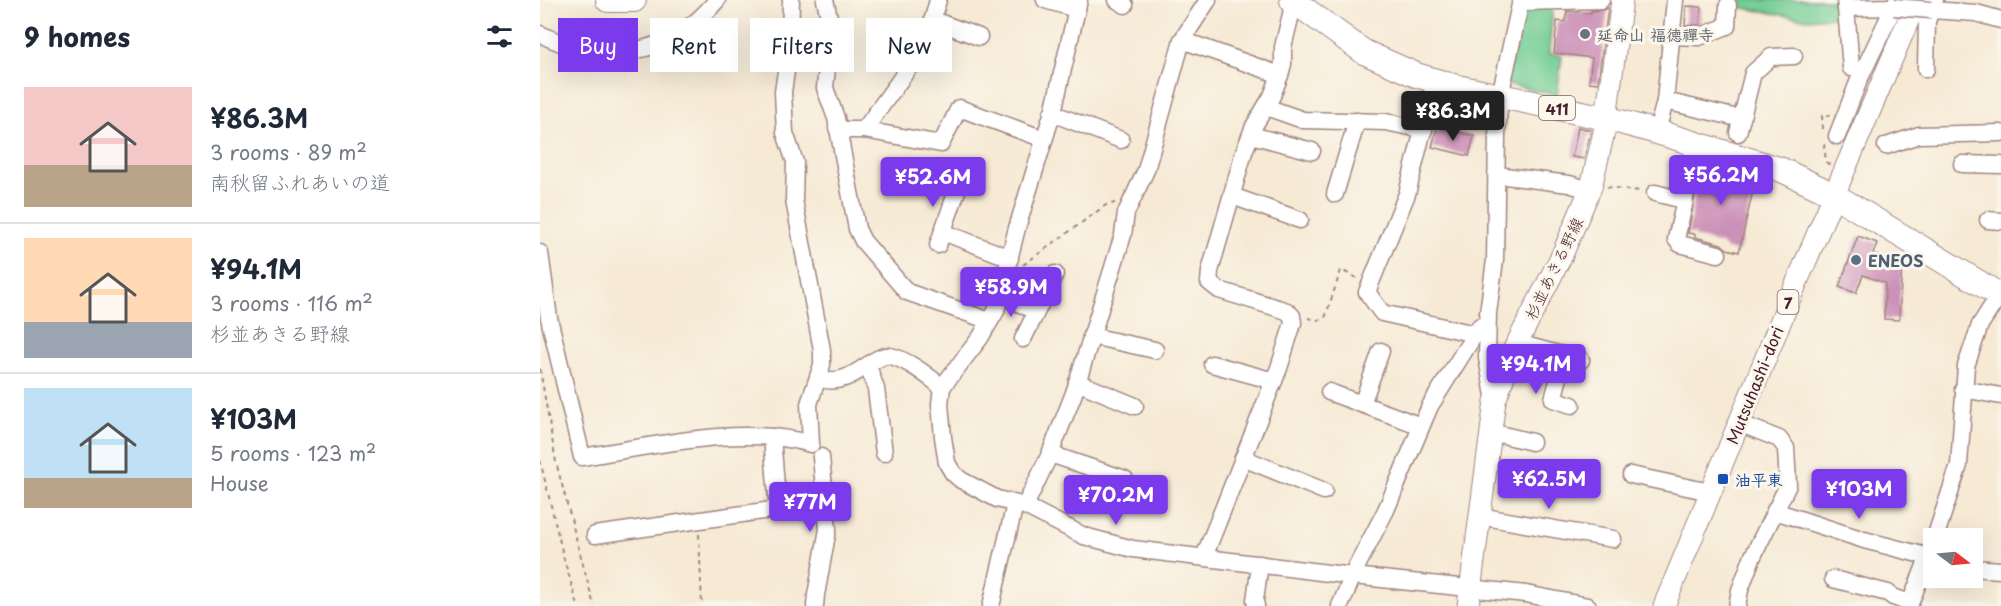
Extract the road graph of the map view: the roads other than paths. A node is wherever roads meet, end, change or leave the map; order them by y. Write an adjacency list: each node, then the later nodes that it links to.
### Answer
1 (608, 0): 2 (highway)
2 (634, 0)
3 (717, 0): 22 (street)
4 (791, 0): 78 (street)
5 (825, 0): 38 (street)
6 (938, 0): 19 (street)
7 (1045, 0): 15 (street)
8 (1208, 0): 25 (street)
9 (1601, 0): 13 (street)
10 (1623, 0): 36 (main road, 杉並あきる野線)
11 (1675, 0): 23 (street)
12 (1293, 1): 30 (street); 31 (highway, 411)
13 (1521, 1): 32 (street)
14 (1928, 3): 17 (street, bridge); 20 (street); 28 (street); 57 (main road, Mutsuhashi-dori / 7)
15 (1078, 4): 35 (street)
16 (1846, 4): 17 (street); 27 (street)
17 (1895, 4): 44 (street)
18 (1728, 5): 23 (street)
19 (934, 18)
20 (2001, 20)
21 (952, 27): 24 (street)
22 (540, 34)
23 (1673, 36): 33 (street)
24 (980, 37)
25 (1182, 40): 30 (street); 71 (street)
26 (1794, 55): 33 (street)
27 (1851, 68)
28 (1926, 69)
29 (906, 72): 40 (street)
30 (1280, 75): 34 (street)
31 (1435, 81): 32 (highway, 411); 39 (street)
32 (1500, 96): 36 (highway, 411); 52 (street)
33 (1665, 101): 41 (street)
34 (1266, 107): 37 (street); 43 (street)
35 (1052, 113): 45 (street); 46 (street)
36 (1606, 118): 41 (highway, 411); 54 (main road, 杉並あきる野線)
37 (1357, 121): 39 (street); 56 (street)
38 (837, 128): 40 (street); 69 (street)
39 (1424, 129): 70 (street)
40 (864, 130): 45 (street)
41 (1658, 132): 47 (highway, 411)
42 (2001, 134): 48 (street)
43 (1251, 135): 49 (street); 58 (street)
44 (1837, 136)
45 (1044, 139): 63 (street)
46 (1121, 140)
47 (1694, 141): 57 (highway, 411); 59 (street)
48 (1886, 146)
49 (1312, 151)
50 (1962, 164): 51 (street)
51 (2001, 165)
52 (1497, 175): 54 (street); 68 (street)
53 (960, 182): 63 (street)
54 (1590, 188): 73 (main road, 杉並あきる野線)
55 (1655, 193): 59 (street)
56 (1335, 194)
57 (1834, 195): 66 (highway, 411); 89 (main road, Mutsuhashi-dori / 7)
58 (1232, 196): 60 (street); 79 (street)
59 (1683, 200): 62 (street)
60 (1300, 220)
61 (540, 253): 92 (street)
62 (1718, 254)
63 (1016, 262): 65 (street)
64 (1055, 274): 67 (street)
65 (1001, 294): 67 (street); 69 (street)
66 (2000, 294): 82 (street)
67 (1036, 312): 72 (street)
68 (1488, 313): 70 (street); 85 (street)
69 (990, 321): 81 (street)
70 (1475, 334): 90 (street)
71 (1091, 336): 74 (street); 80 (street)
72 (1023, 339)
73 (1516, 343): 85 (main road, 杉並あきる野線); 87 (street)
74 (1155, 350)
75 (1381, 351): 86 (street)
76 (1212, 364): 79 (street)
77 (868, 366): 78 (street); 81 (street); 94 (street)
78 (818, 378): 92 (street)
79 (1274, 381): 97 (street)
80 (1077, 382): 88 (street); 95 (street)
81 (942, 387): 102 (street)
82 (1963, 389): 84 (street); 105 (street)
83 (1329, 392): 86 (street)
84 (2001, 396)
85 (1495, 401): 91 (main road, 杉並あきる野線)
86 (1362, 404): 90 (street)
87 (1572, 405)
88 (1135, 406)
89 (1738, 423): 101 (main road, Mutsuhashi-dori / 7); 103 (street)
90 (1421, 426): 114 (street)
91 (1491, 432): 93 (street); 104 (main road, 杉並あきる野線)
92 (772, 437): 106 (street)
93 (1532, 442)
94 (884, 453)
95 (1050, 454): 99 (street); 102 (street)
96 (821, 457): 118 (street)
97 (1243, 458): 100 (street); 109 (street)
98 (1631, 475): 101 (street)
99 (1125, 479)
100 (1324, 491)
101 (1710, 492): 123 (main road, Mutsuhashi-dori / 7)
102 (1020, 505): 109 (street); 119 (street)
103 (1775, 511): 108 (street); 124 (street)
104 (1479, 516): 107 (street); 116 (main road, 杉並あきる野線)
105 (1938, 528)
106 (595, 535)
107 (1613, 539)
108 (1923, 551)
109 (1204, 557): 110 (street)
110 (1260, 564): 114 (street); 120 (street)
111 (1983, 569): 112 (street)
112 (2001, 570)
113 (1923, 573): 117 (street)
114 (1353, 576): 116 (street); 121 (street)
115 (1833, 579): 117 (street)
116 (1469, 597): 122 (street)
117 (1909, 604)
118 (815, 606)
119 (991, 606)
120 (1256, 606)
121 (1340, 606)
122 (1588, 606)
123 (1664, 606)
124 (1737, 606)

